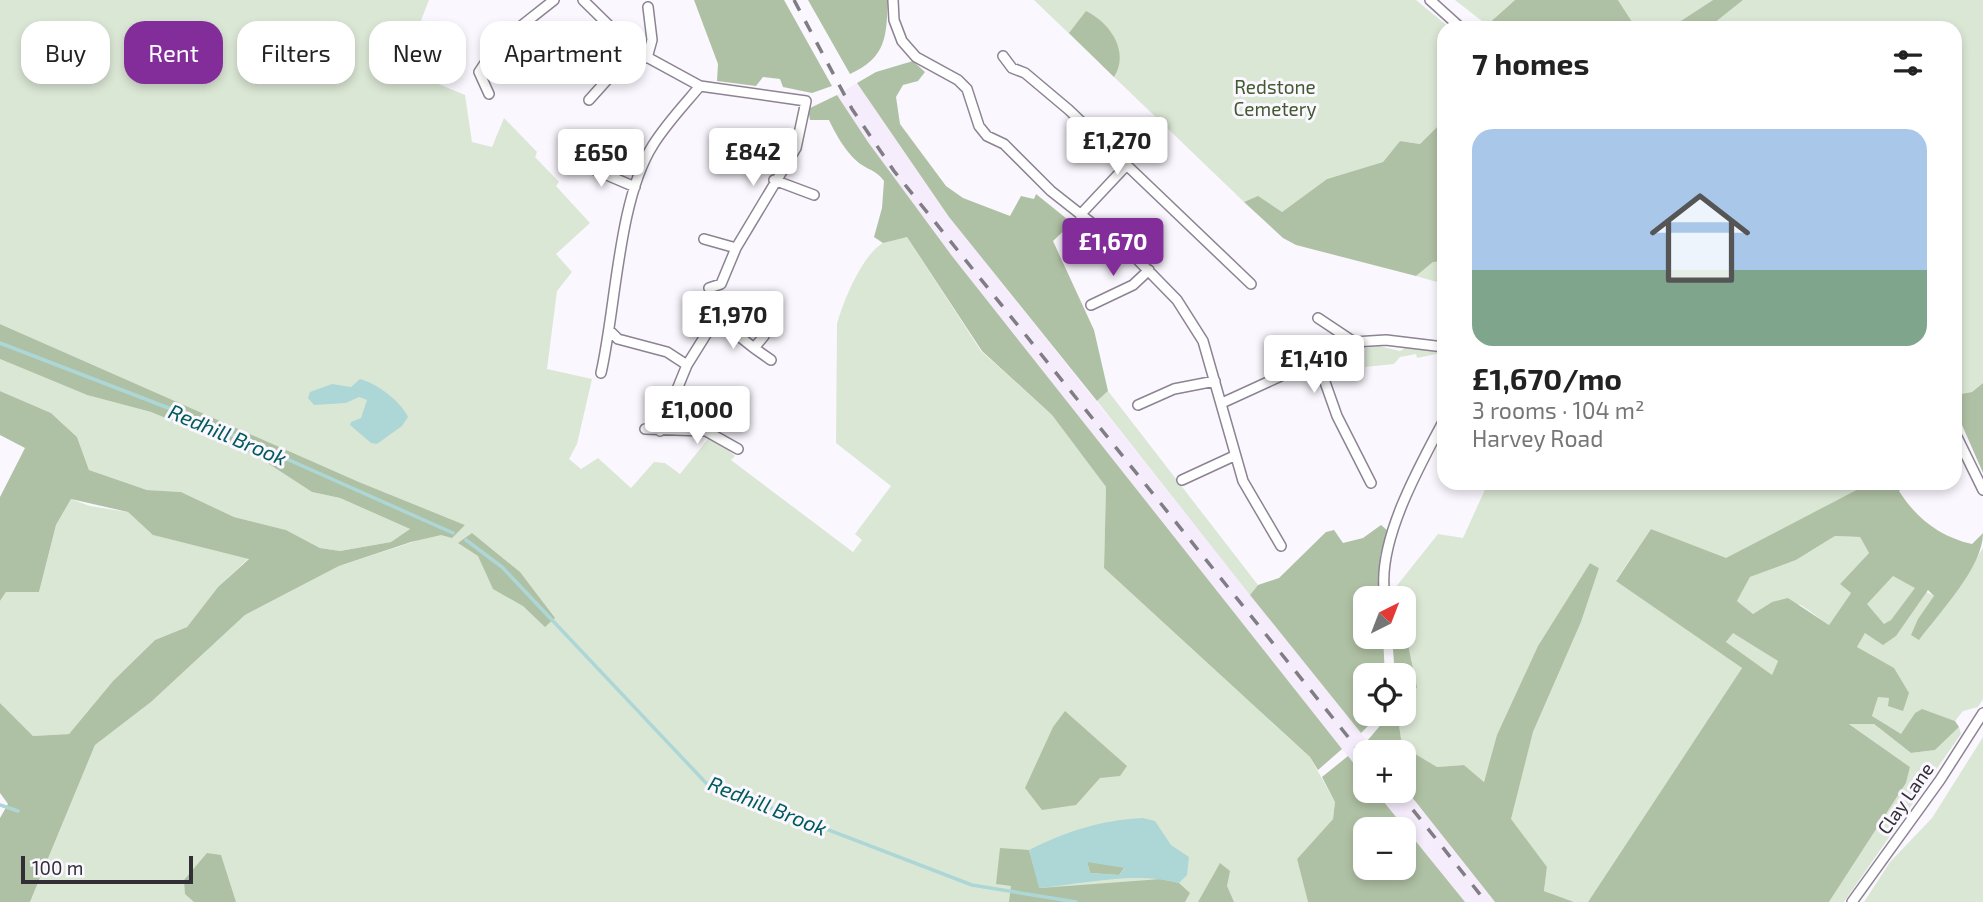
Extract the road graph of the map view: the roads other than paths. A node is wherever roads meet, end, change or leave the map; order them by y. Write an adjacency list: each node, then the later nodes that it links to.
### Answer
1 (554, 0): 12 (street)
2 (583, 0): 6 (street)
3 (1430, 0): 7 (street)
4 (893, 3): 19 (street)
5 (648, 7): 9 (street)
6 (604, 21)
7 (1453, 21)
8 (1003, 56): 15 (street)
9 (647, 58): 11 (street)
10 (604, 84): 13 (street)
11 (700, 86): 16 (street); 17 (street)
12 (489, 94)
13 (590, 100)
14 (579, 163): 17 (street)
15 (1126, 166): 19 (street); 23 (street)
16 (775, 180): 18 (street); 21 (street)
17 (635, 187): 27 (street)
18 (814, 195)
19 (1080, 215): 22 (street)
20 (704, 239): 21 (street)
21 (736, 248): 24 (street)
22 (1149, 270): 25 (street); 34 (street)
23 (1251, 284)
24 (709, 288)
25 (1091, 305)
26 (1318, 318): 29 (street)
27 (610, 331): 32 (street); 33 (street)
28 (764, 336): 30 (street)
29 (1437, 346)
30 (754, 348): 31 (street); 32 (street)
31 (771, 360)
32 (687, 365): 38 (street)
33 (601, 373)
34 (1215, 381): 35 (street); 36 (street)
35 (1222, 403): 42 (street); 44 (street)
36 (1138, 405)
37 (645, 429): 38 (street)
38 (660, 431): 41 (street)
39 (1437, 435): 47 (street)
40 (1962, 447): 45 (street)
41 (738, 449)
42 (1234, 456): 43 (street); 46 (street)
43 (1182, 480)
44 (1371, 483)
45 (1983, 490)
46 (1281, 546)
47 (1384, 586)
48 (1983, 713): 49 (street, Clay Lane)
49 (1852, 902)

